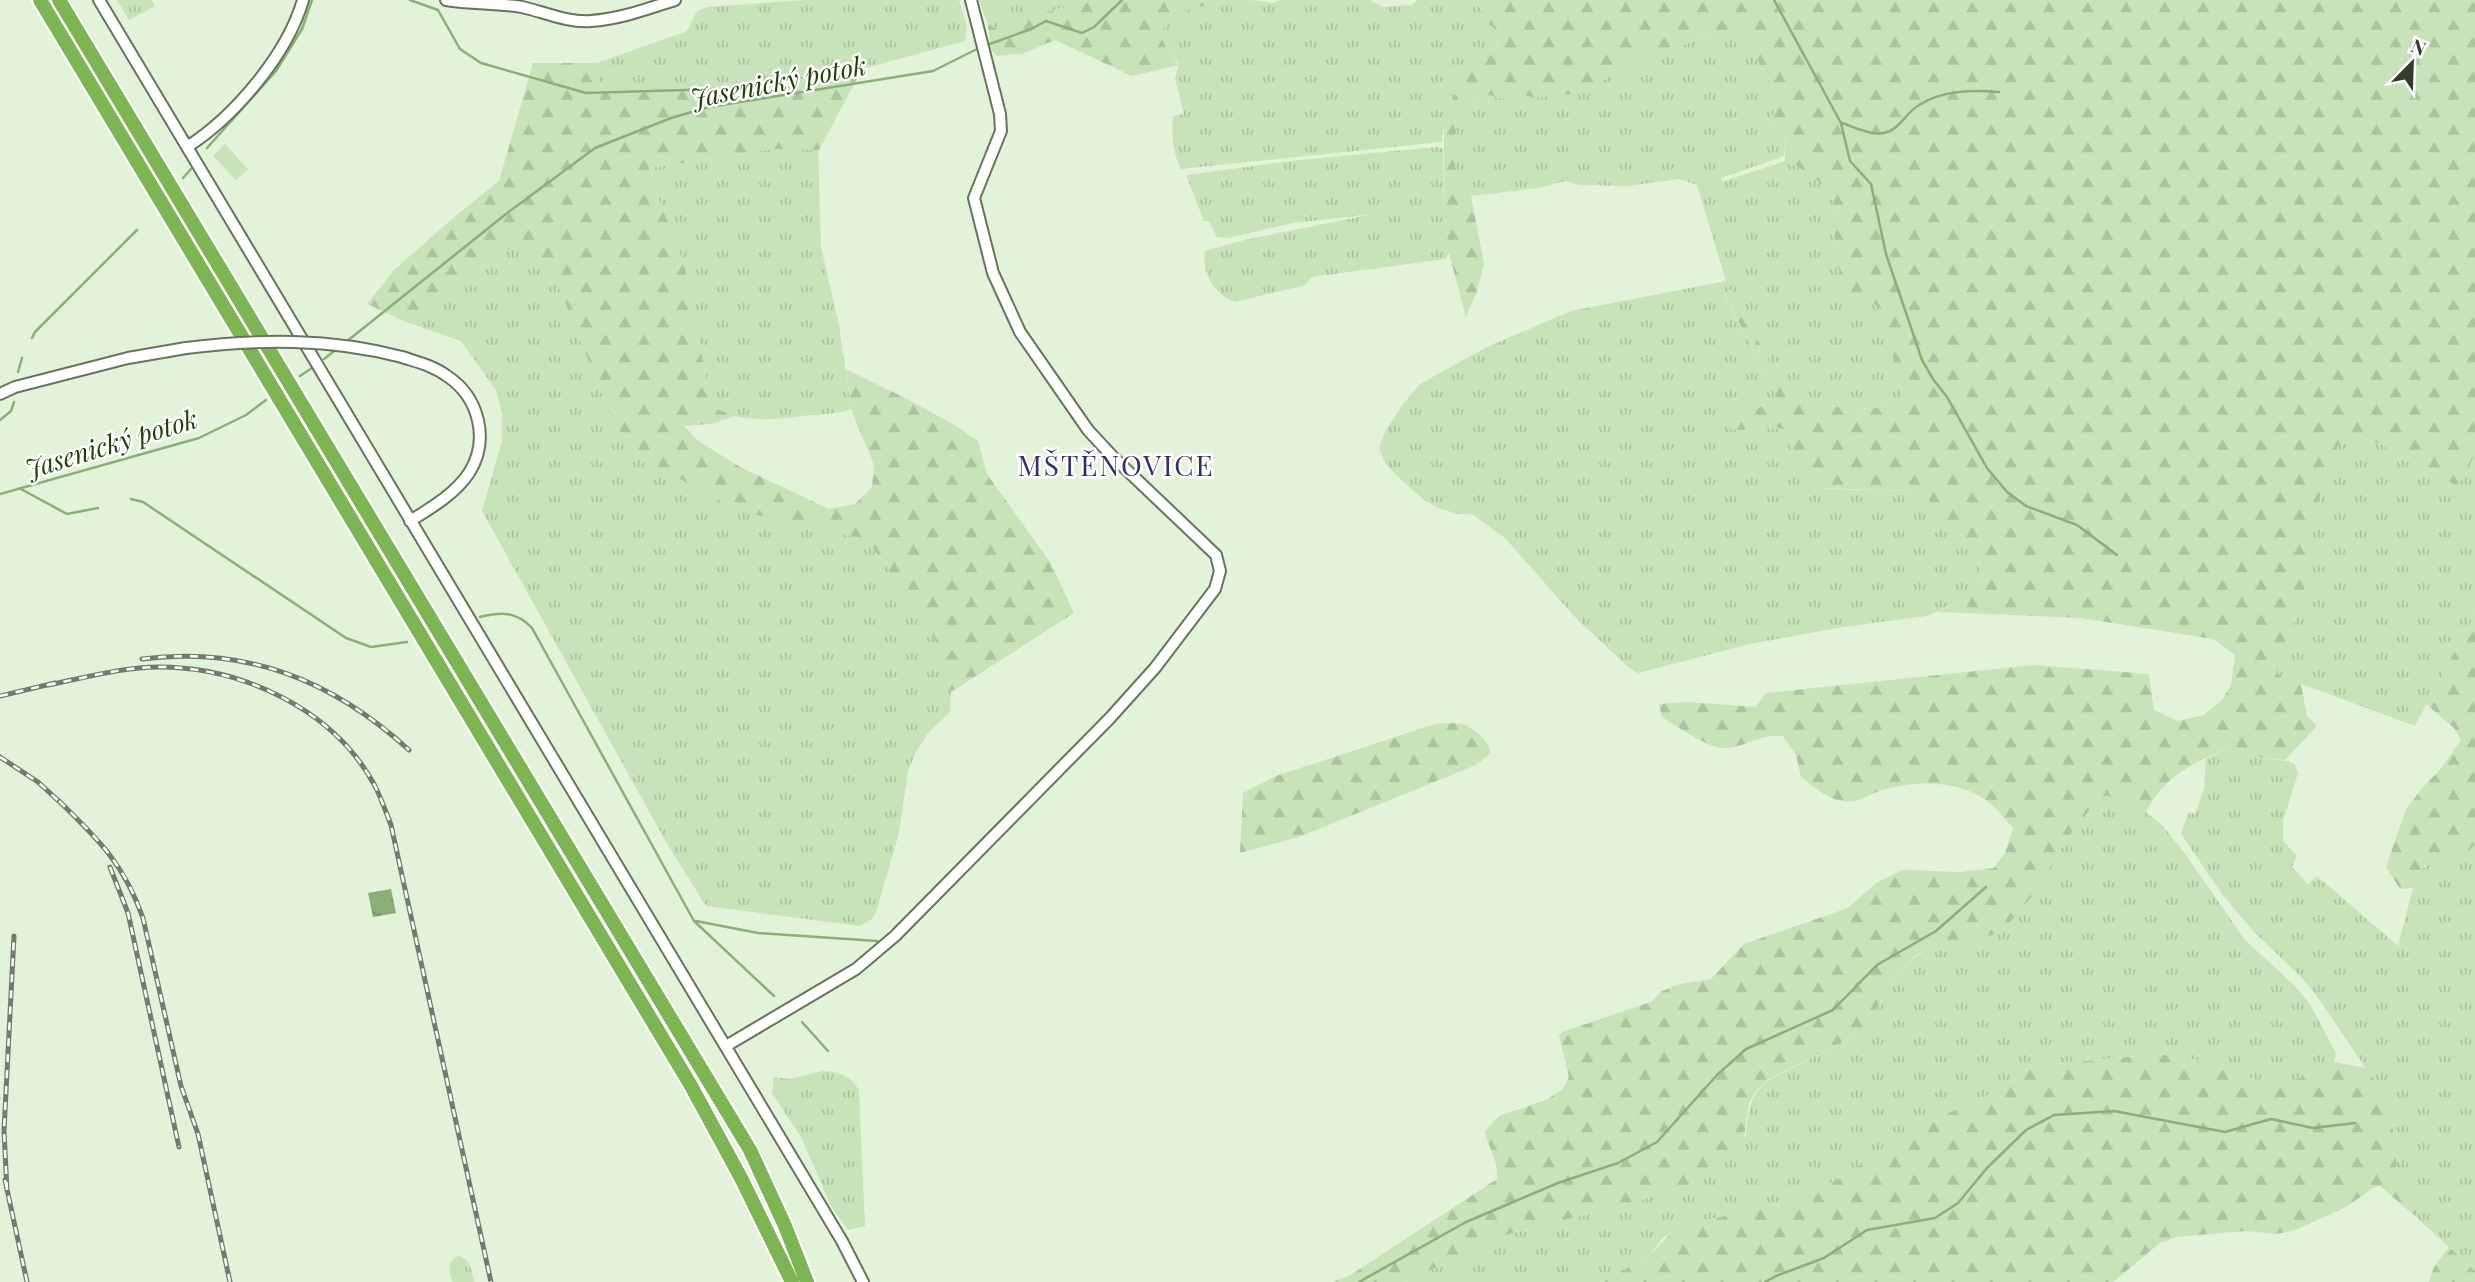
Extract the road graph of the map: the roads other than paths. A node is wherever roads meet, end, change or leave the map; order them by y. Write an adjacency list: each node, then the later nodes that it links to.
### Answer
1 (40, 0): 12 (highway)
2 (59, 0): 13 (highway)
3 (99, 0): 8 (street)
4 (303, 0): 8 (street)
5 (446, 0): 6 (street)
6 (675, 0)
7 (971, 0): 11 (street)
8 (187, 147): 10 (street)
9 (0, 394): 10 (street, bridge)
10 (410, 521): 11 (street)
11 (726, 1046): 14 (street)
12 (792, 1282)
13 (807, 1282)
14 (863, 1282)

